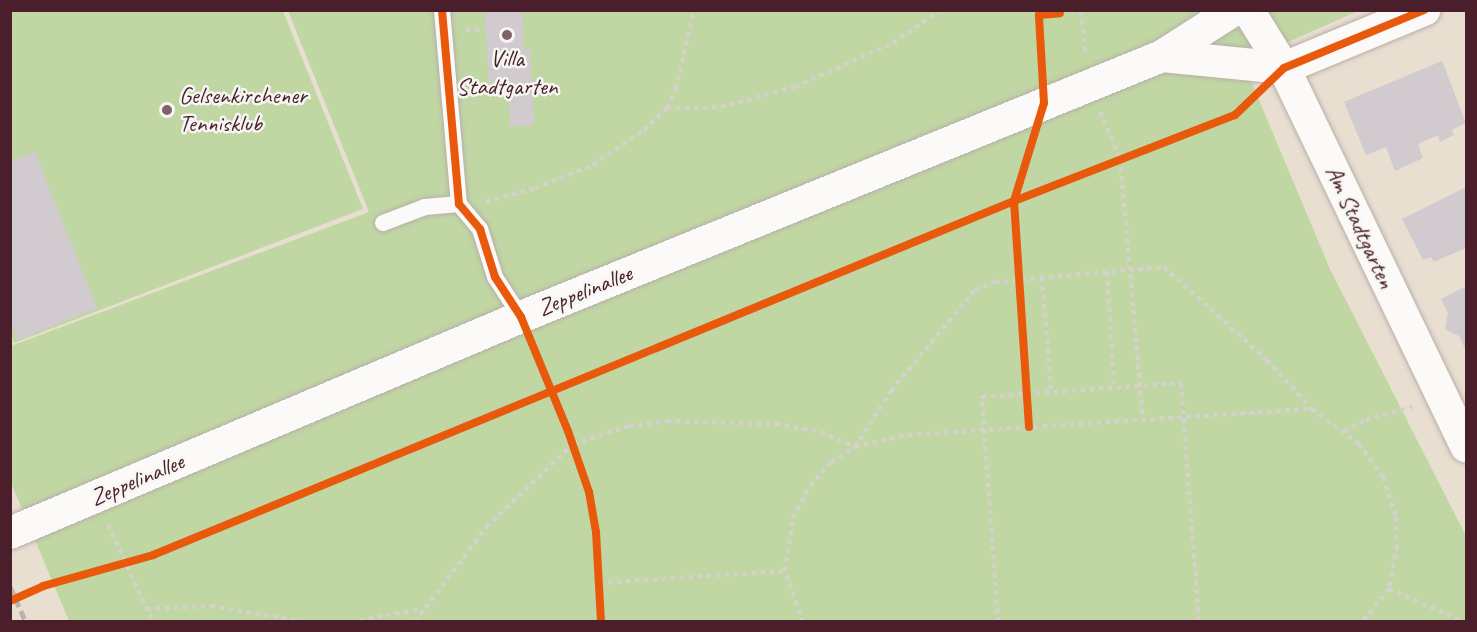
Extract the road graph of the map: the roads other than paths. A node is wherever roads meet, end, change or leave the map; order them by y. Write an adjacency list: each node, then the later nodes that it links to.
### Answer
1 (442, 10): 7 (lane)
2 (1234, 10): 5 (street, Zeppelinallee)
3 (1248, 10): 6 (street, Am Stadtgarten)
4 (1424, 10): 6 (street, Zeppelinallee)
5 (1162, 56): 6 (street, Zeppelinallee); 9 (street, Zeppelinallee)
6 (1284, 68): 10 (street, Am Stadtgarten)
7 (459, 204): 8 (lane); 9 (lane)
8 (383, 223)
9 (521, 317): 12 (street, Zeppelinallee)
10 (1454, 393): 11 (street, Am Stadtgarten)
11 (1467, 447)
12 (10, 533)

